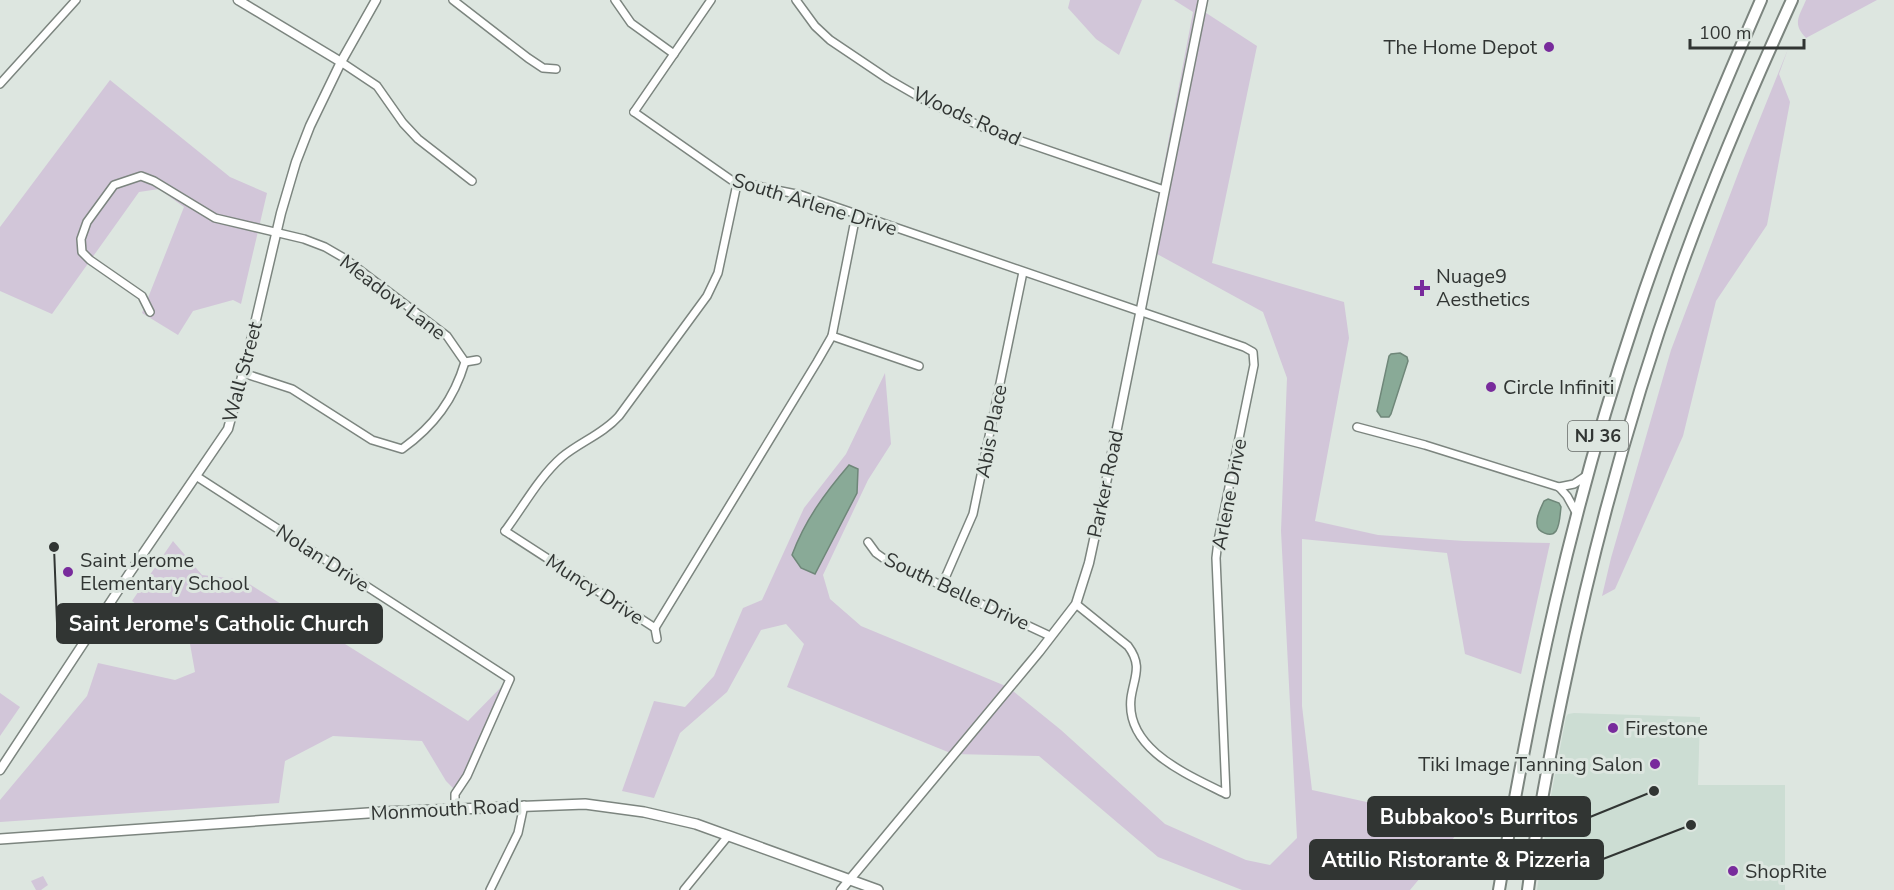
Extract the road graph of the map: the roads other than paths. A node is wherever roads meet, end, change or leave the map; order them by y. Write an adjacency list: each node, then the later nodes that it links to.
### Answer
1 (76, 0): 14 (street)
2 (238, 0): 12 (street)
3 (376, 0): 12 (street, Wall Street)
4 (453, 0): 13 (street)
5 (615, 0): 11 (street)
6 (711, 0): 11 (street)
7 (796, 0): 19 (street, Woods Road)
8 (1203, 0): 19 (street, Parker Road)
9 (1761, 0): 33 (highway, NJ 36)
10 (1792, 0): 58 (highway, NJ 36)
11 (674, 54): 15 (street)
12 (341, 62): 17 (street); 21 (street, Wall Street)
13 (556, 69)
14 (0, 84)
15 (634, 112): 16 (street); 18 (street, South Arlene Drive)
16 (623, 114)
17 (472, 181)
18 (737, 184): 20 (street, South Arlene Drive); 37 (street)
19 (1164, 190): 24 (street, Parker Road)
20 (856, 215): 22 (street, South Arlene Drive); 25 (street, Muncy Drive)
21 (277, 232): 23 (street, Meadow Lane); 27 (street, Meadow Lane); 29 (street, Wall Street)
22 (1023, 272): 24 (street, South Arlene Drive); 40 (street, Abis Place)
23 (150, 312)
24 (1140, 313): 41 (street, Parker Road); 41 (street, Arlene Drive)
25 (832, 336): 28 (street); 42 (street, Muncy Drive)
26 (477, 360): 27 (street)
27 (465, 362): 31 (street)
28 (919, 366)
29 (243, 373): 31 (street); 34 (street, Wall Street)
30 (1357, 427): 35 (street)
31 (402, 449): 32 (street)
32 (403, 459)
33 (1588, 474): 35 (street); 36 (highway, NJ 36)
34 (196, 476): 45 (street, Wall Street); 47 (street, Nolan Drive)
35 (1558, 488): 36 (street)
36 (1577, 514): 57 (highway, NJ 36)
37 (505, 531): 38 (street); 42 (street, Muncy Drive)
38 (495, 534)
39 (868, 542): 40 (street, South Belle Drive)
40 (942, 585): 43 (street, South Belle Drive)
41 (1076, 604): 43 (street, Parker Road)
42 (655, 628): 44 (street)
43 (1050, 636): 52 (street, Parker Road)
44 (657, 639)
45 (0, 770)
46 (524, 805): 47 (main road, Monmouth Road); 49 (main road, Monmouth Road); 53 (street)
47 (455, 807): 50 (main road, Monmouth Road)
48 (0, 834): 50 (main road)
49 (728, 836): 52 (main road, Monmouth Road); 54 (street)
50 (12, 838): 51 (main road, Monmouth Road)
51 (0, 839)
52 (850, 880): 55 (street, Parker Road); 56 (main road, Monmouth Road)
53 (490, 890)
54 (684, 890)
55 (841, 890)
56 (878, 890)
57 (1499, 890)
58 (1528, 890)

